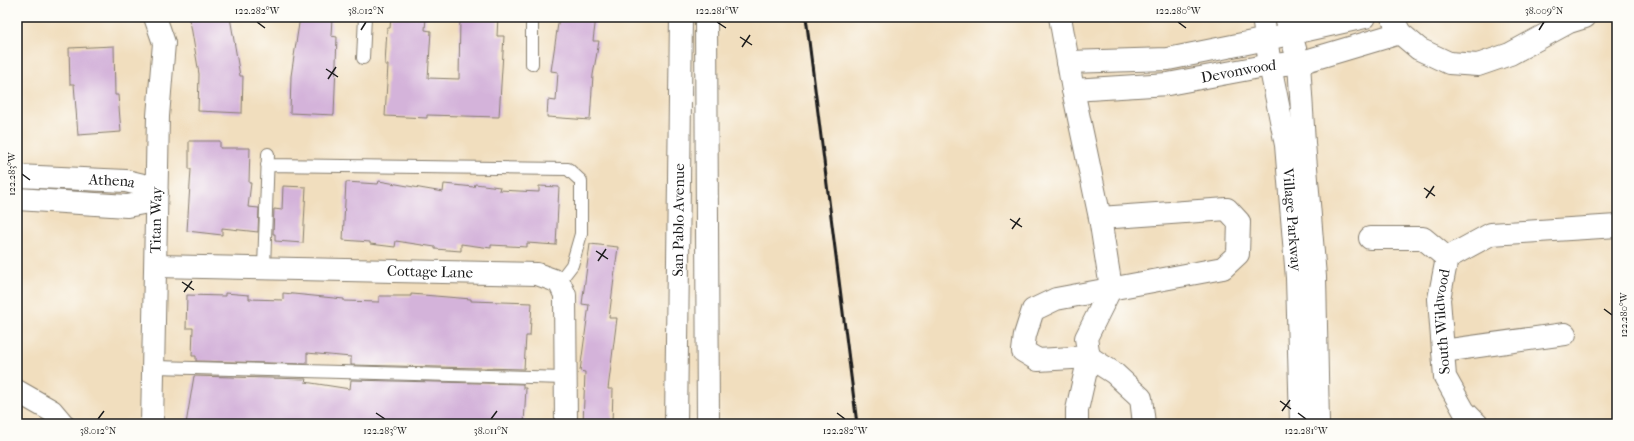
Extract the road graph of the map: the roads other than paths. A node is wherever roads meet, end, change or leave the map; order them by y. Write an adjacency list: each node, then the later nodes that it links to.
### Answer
1 (155, 17): 20 (street, Titan Way)
2 (365, 17): 13 (lane)
3 (532, 17): 16 (lane)
4 (681, 17): 39 (street, San Pablo Avenue)
5 (706, 17): 40 (street, San Pablo Avenue)
6 (1060, 17): 14 (street)
7 (1263, 17): 12 (street, Village Parkway)
8 (1365, 17): 10 (street, Devonwood)
9 (1585, 17): 11 (street)
10 (1288, 25): 12 (street, Devonwood); 15 (street, Village Parkway)
11 (1396, 25): 15 (street, Devonwood)
12 (1267, 39): 14 (street, Devonwood); 17 (street, Village Parkway)
13 (363, 58)
14 (1068, 62): 18 (street)
15 (1299, 63): 17 (street, Devonwood); 44 (street, Village Parkway)
16 (532, 64)
17 (1270, 65): 18 (street, Devonwood); 43 (street, Village Parkway)
18 (1073, 90): 22 (street)
19 (17, 176): 20 (street, Athena)
20 (157, 193): 21 (street, Athena); 26 (street, Titan Way)
21 (17, 199)
22 (1100, 218): 29 (street); 29 (street)
23 (1617, 226): 25 (street, South Wildwood)
24 (1370, 238): 25 (street, South Wildwood)
25 (1447, 258): 31 (street, South Wildwood)
26 (156, 266): 27 (street, Cottage Lane); 33 (street, Titan Way)
27 (264, 267): 28 (street, Cottage Lane); 28 (lane)
28 (559, 282): 34 (street)
29 (1111, 288): 32 (street); 32 (street)
30 (1565, 334): 31 (street)
31 (1443, 351): 45 (street, South Wildwood)
32 (1089, 357): 41 (street); 42 (street)
33 (154, 367): 34 (lane); 37 (street, Titan Way)
34 (565, 378): 38 (street)
35 (17, 391): 36 (street)
36 (63, 424)
37 (152, 424)
38 (566, 424)
39 (676, 424)
40 (708, 424)
41 (1077, 424)
42 (1144, 424)
43 (1301, 424)
44 (1318, 424)
45 (1477, 424)

